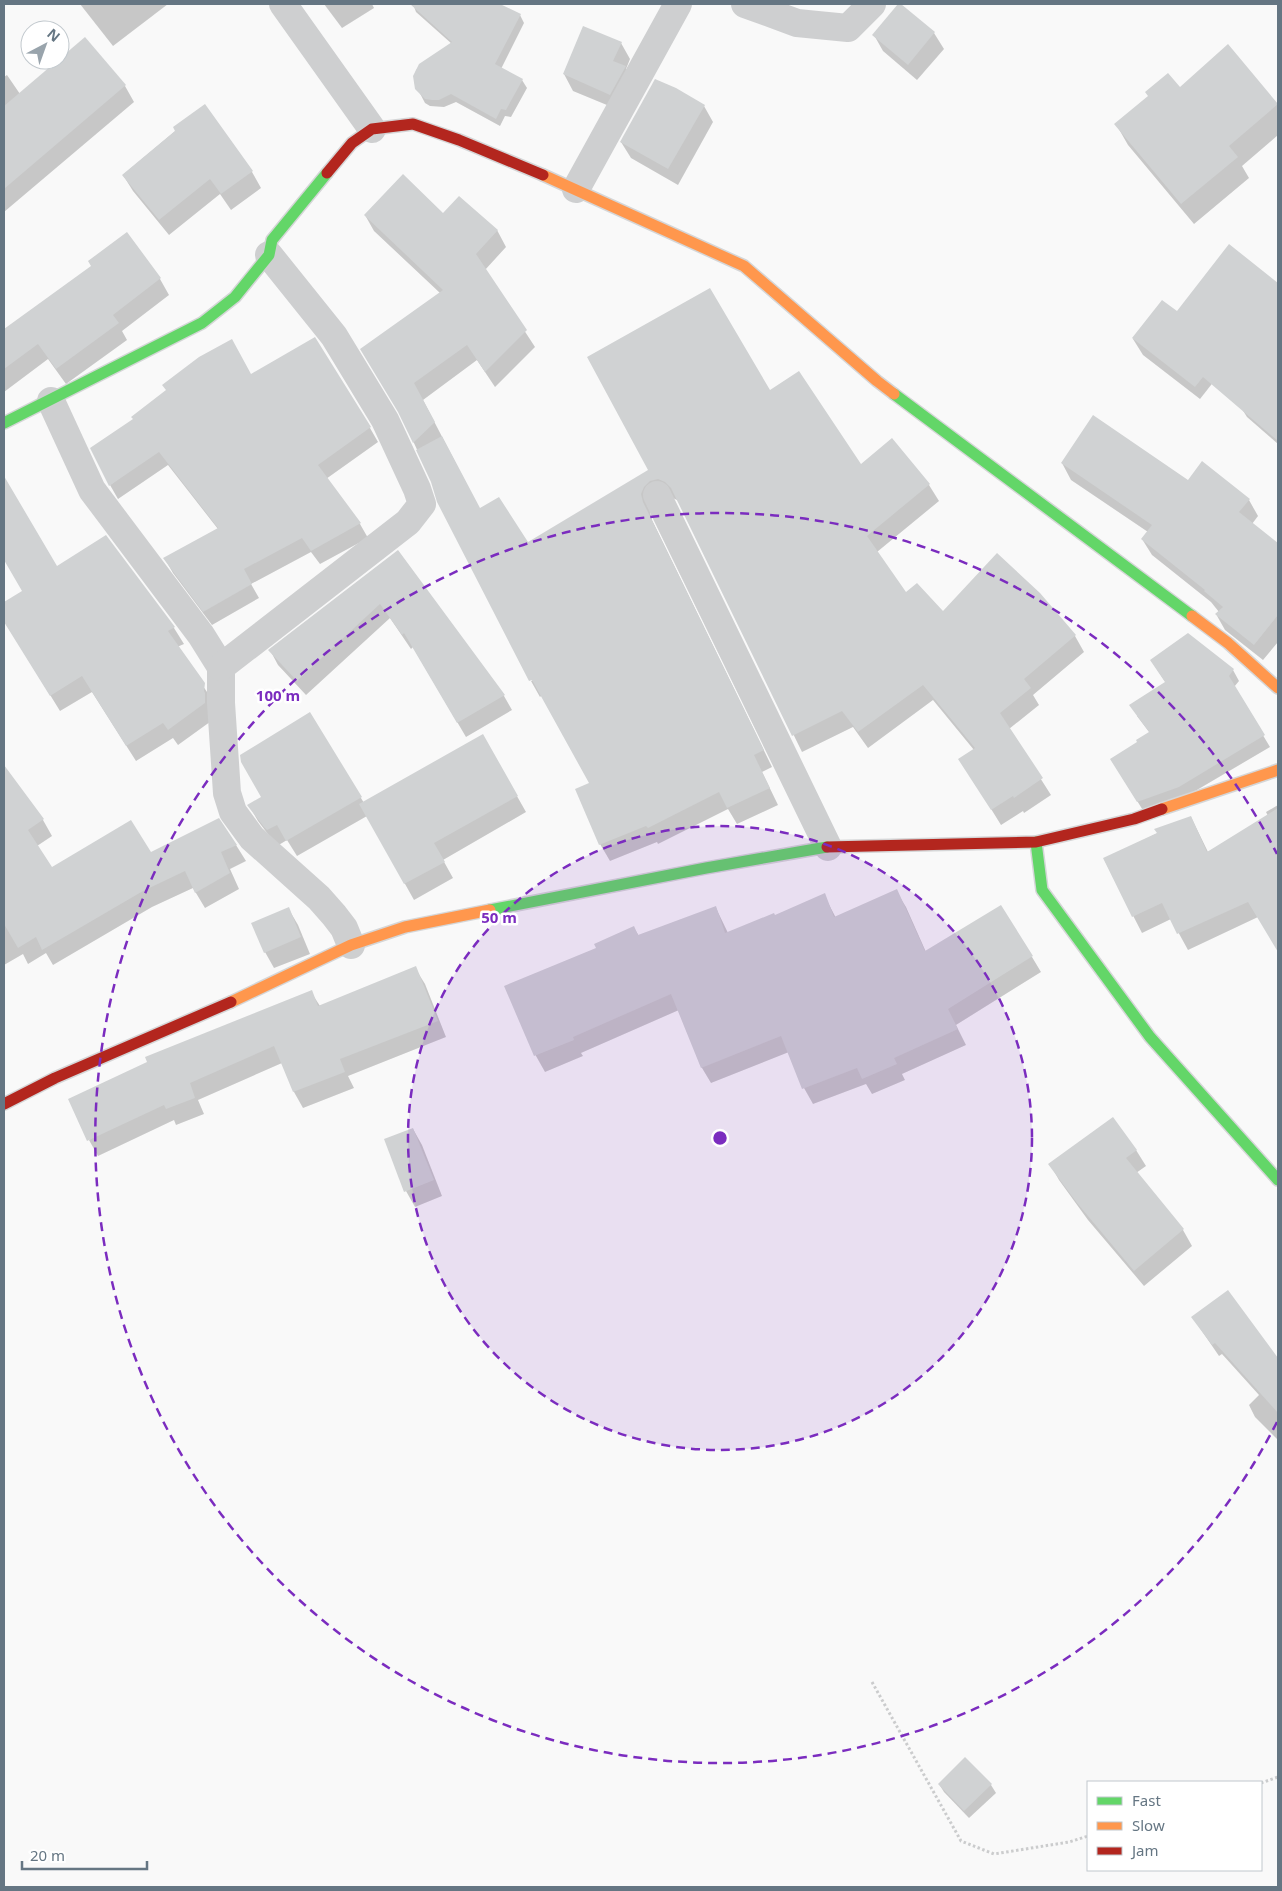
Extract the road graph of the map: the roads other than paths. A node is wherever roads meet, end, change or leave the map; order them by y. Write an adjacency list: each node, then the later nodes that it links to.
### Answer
1 (282, 4): 5 (street)
2 (678, 4): 6 (street)
3 (745, 4): 4 (street)
4 (872, 4)
5 (372, 129): 6 (street); 7 (street)
6 (576, 189): 12 (street)
7 (269, 255): 8 (street); 11 (street)
8 (51, 401): 9 (street); 11 (street)
9 (4, 423)
10 (657, 495): 15 (street)
11 (221, 667): 16 (street)
12 (1278, 688)
13 (1278, 770): 14 (street)
14 (1036, 842): 15 (street); 18 (street)
15 (828, 847): 16 (street)
16 (351, 945): 17 (street)
17 (4, 1104)
18 (1278, 1180)

